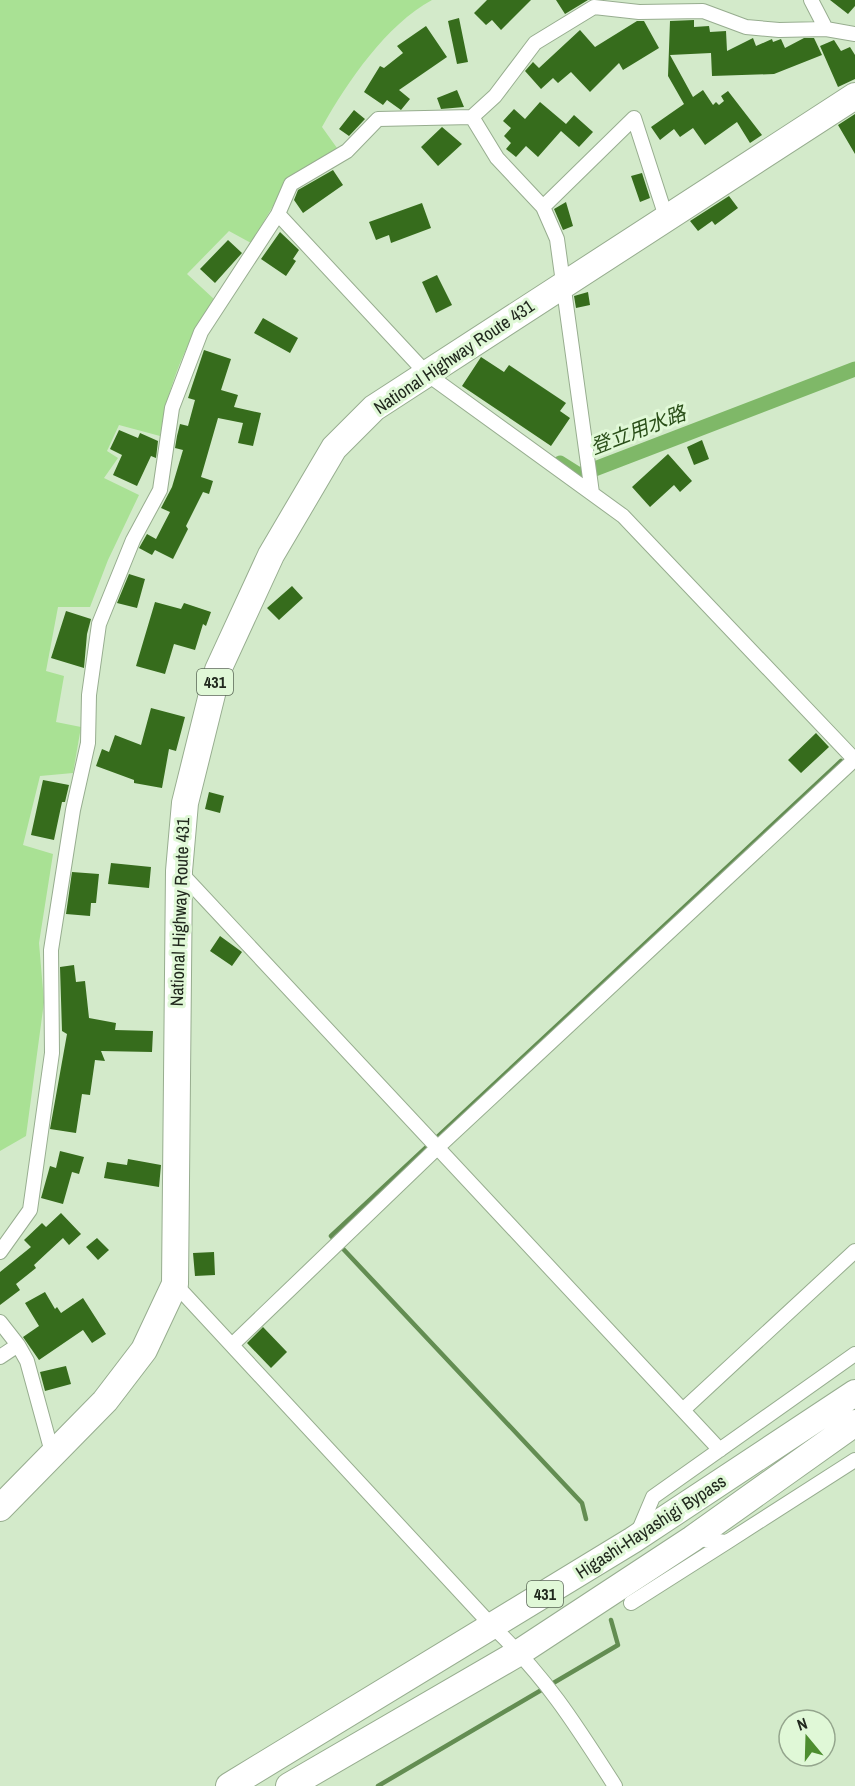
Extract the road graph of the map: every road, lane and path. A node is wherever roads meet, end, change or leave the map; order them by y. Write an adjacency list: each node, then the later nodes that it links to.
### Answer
1 (811, 0): 2 (street)
2 (826, 29): 3 (street); 5 (street)
3 (855, 34)
4 (855, 96): 8 (highway, National Highway Route 431 / 431)
5 (472, 117): 6 (street); 7 (street)
6 (543, 207): 8 (street); 9 (street)
7 (278, 214): 10 (street); 16 (street)
8 (667, 220): 9 (highway, National Highway Route 431 / 431)
9 (562, 285): 10 (highway, National Highway Route 431 / 431); 11 (street)
10 (427, 375): 11 (street); 13 (highway, National Highway Route 431 / 431)
11 (592, 493): 12 (street)
12 (855, 760): 14 (street)
13 (179, 871): 14 (street); 17 (highway, National Highway Route 431 / 431)
14 (436, 1149): 19 (street); 24 (street)
15 (855, 1251): 24 (street)
16 (0, 1252)
17 (175, 1284): 19 (street); 27 (highway, National Highway Route 431 / 431)
18 (0, 1322): 20 (street)
19 (233, 1344): 34 (street)
20 (18, 1346): 22 (street); 27 (street)
21 (855, 1354): 26 (street)
22 (0, 1357)
23 (855, 1393): 31 (highway, Higashi-Hayashigi Bypass / 431)
24 (684, 1409): 26 (street)
25 (855, 1423): 30 (highway, Higashi-Hayashigi Bypass / 431)
26 (720, 1450): 31 (street)
27 (53, 1456): 29 (highway, National Highway Route 431 / 431)
28 (855, 1460): 32 (street)
29 (0, 1508)
30 (692, 1539): 32 (street); 35 (highway, Higashi-Hayashigi Bypass / 431)
31 (633, 1540): 34 (highway, Higashi-Hayashigi Bypass / 431)
32 (727, 1542): 33 (street)
33 (630, 1603)
34 (493, 1627): 35 (street); 36 (highway, Higashi-Hayashigi Bypass / 431)
35 (520, 1652): 37 (highway, Higashi-Hayashigi Bypass / 431); 38 (street)
36 (229, 1786)
37 (289, 1786)
38 (615, 1786)

